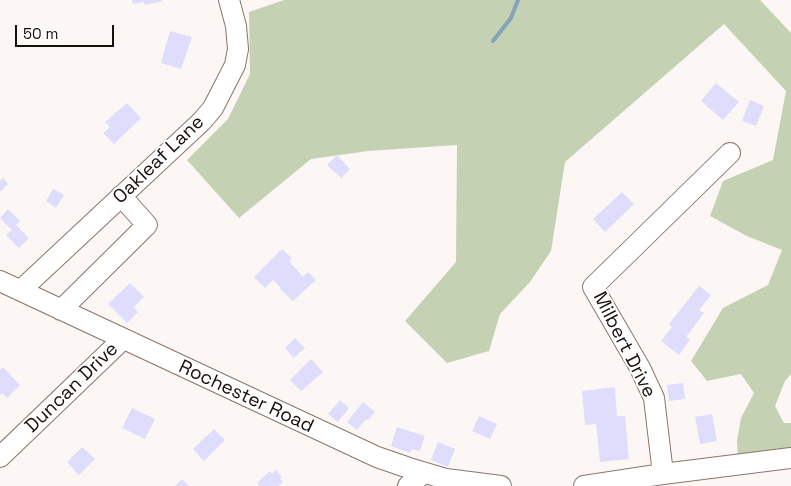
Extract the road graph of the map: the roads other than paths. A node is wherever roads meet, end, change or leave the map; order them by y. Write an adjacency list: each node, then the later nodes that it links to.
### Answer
1 (229, 0): 3 (street, Oakleaf Lane)
2 (730, 153): 11 (street, Milbert Drive)
3 (122, 196): 5 (street, Oakleaf Lane); 6 (street)
4 (0, 281): 5 (street, Rochester Road)
5 (21, 290): 6 (street, Rochester Road)
6 (61, 310): 7 (street, Rochester Road)
7 (123, 339): 8 (street, Duncan Drive); 10 (street, Rochester Road)
8 (0, 457)
9 (791, 458): 12 (street)
10 (424, 472): 14 (street); 15 (street, Rochester Road)
11 (663, 474): 12 (street); 13 (street)
12 (686, 479)
13 (617, 484): 16 (street)
14 (408, 486)
15 (501, 486)
16 (584, 486)

